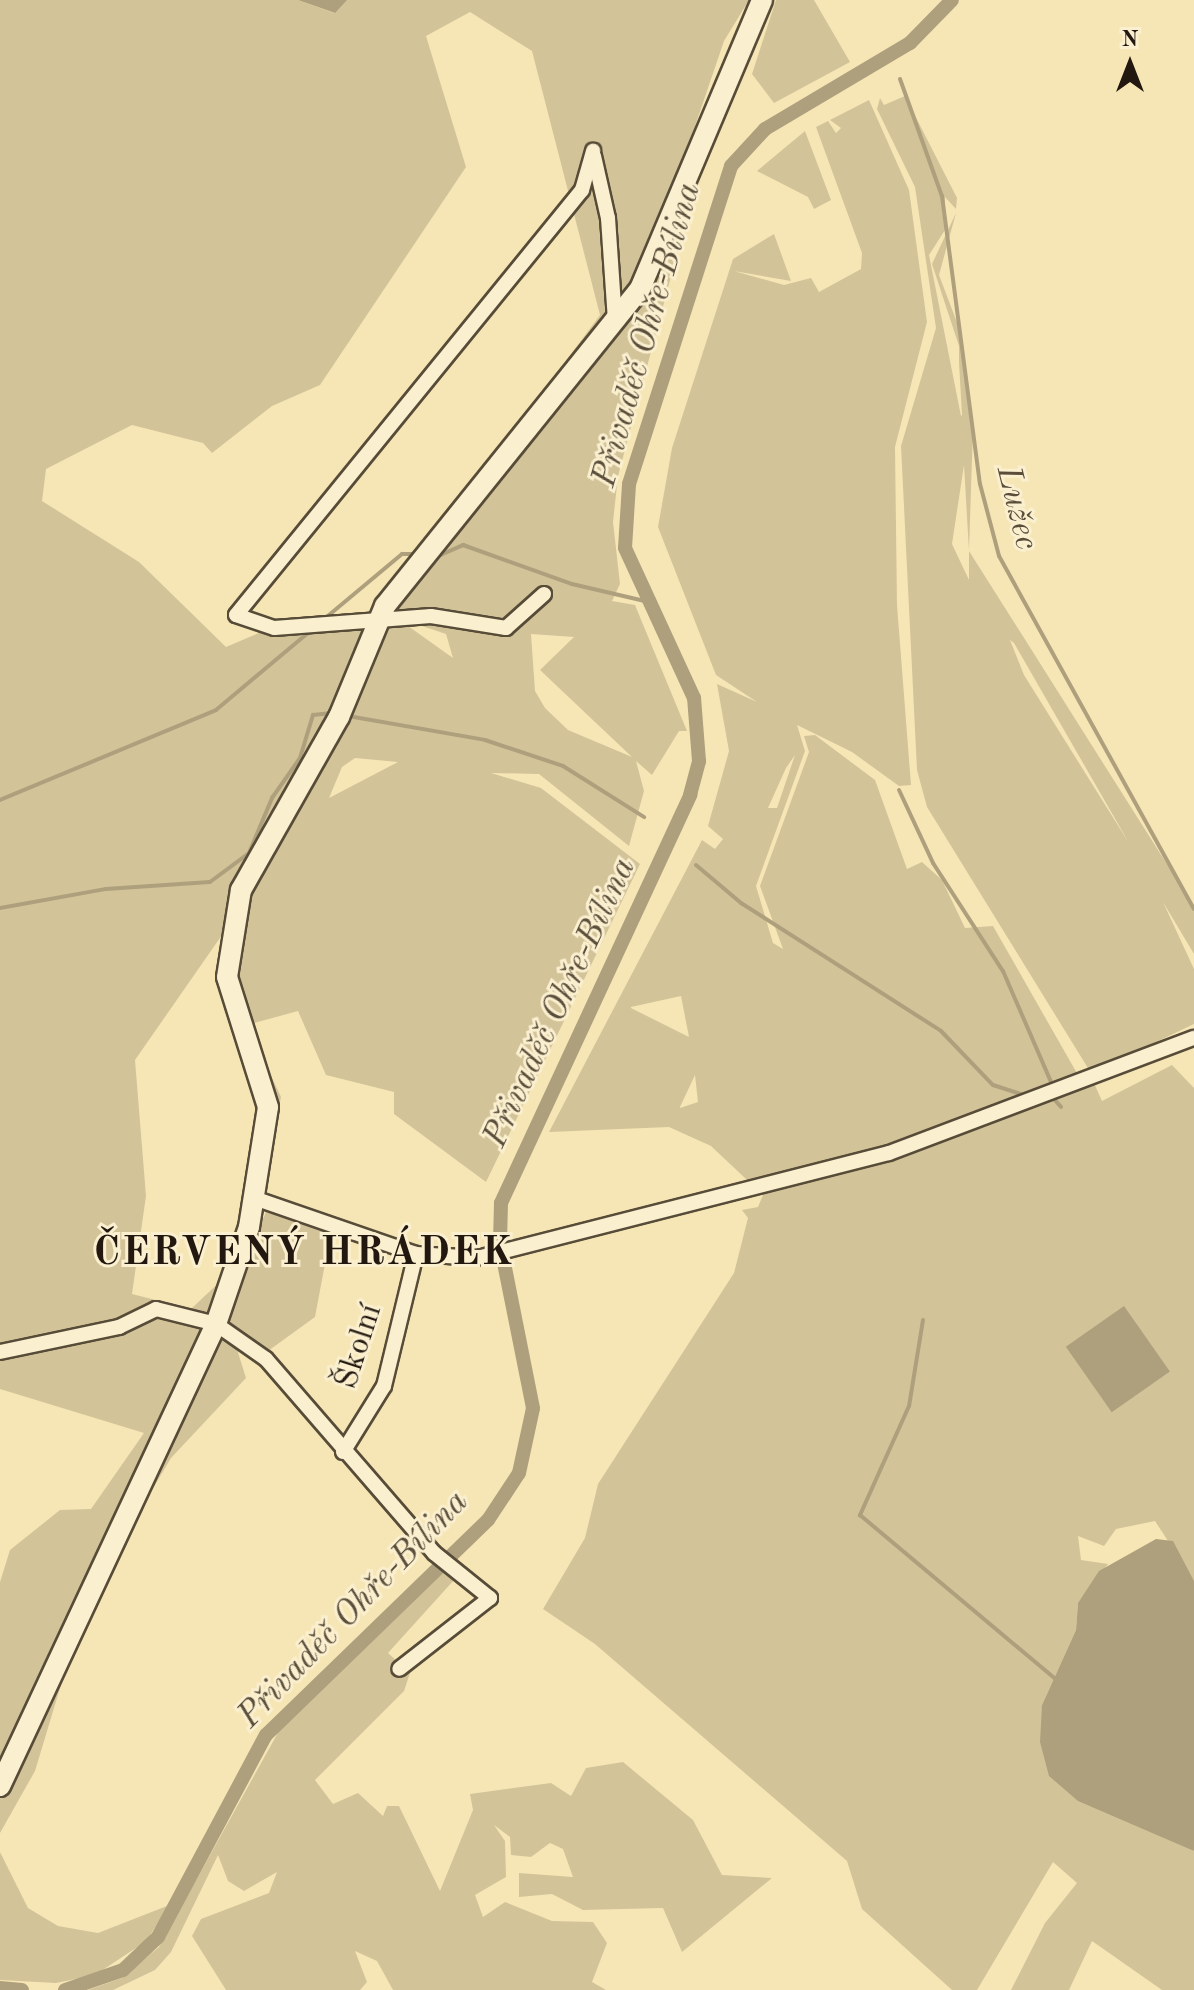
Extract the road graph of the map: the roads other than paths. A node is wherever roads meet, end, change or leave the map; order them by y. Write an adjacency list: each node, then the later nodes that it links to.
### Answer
1 (762, 0): 2 (street)
2 (615, 320): 4 (street); 4 (street)
3 (544, 594): 4 (street)
4 (380, 617): 6 (street)
5 (1194, 1038): 7 (street)
6 (254, 1198): 7 (street); 8 (street)
7 (416, 1254): 10 (street, Školní)
8 (216, 1324): 9 (street); 10 (street); 12 (street)
9 (0, 1352)
10 (343, 1452): 11 (street)
11 (399, 1669)
12 (0, 1786)

